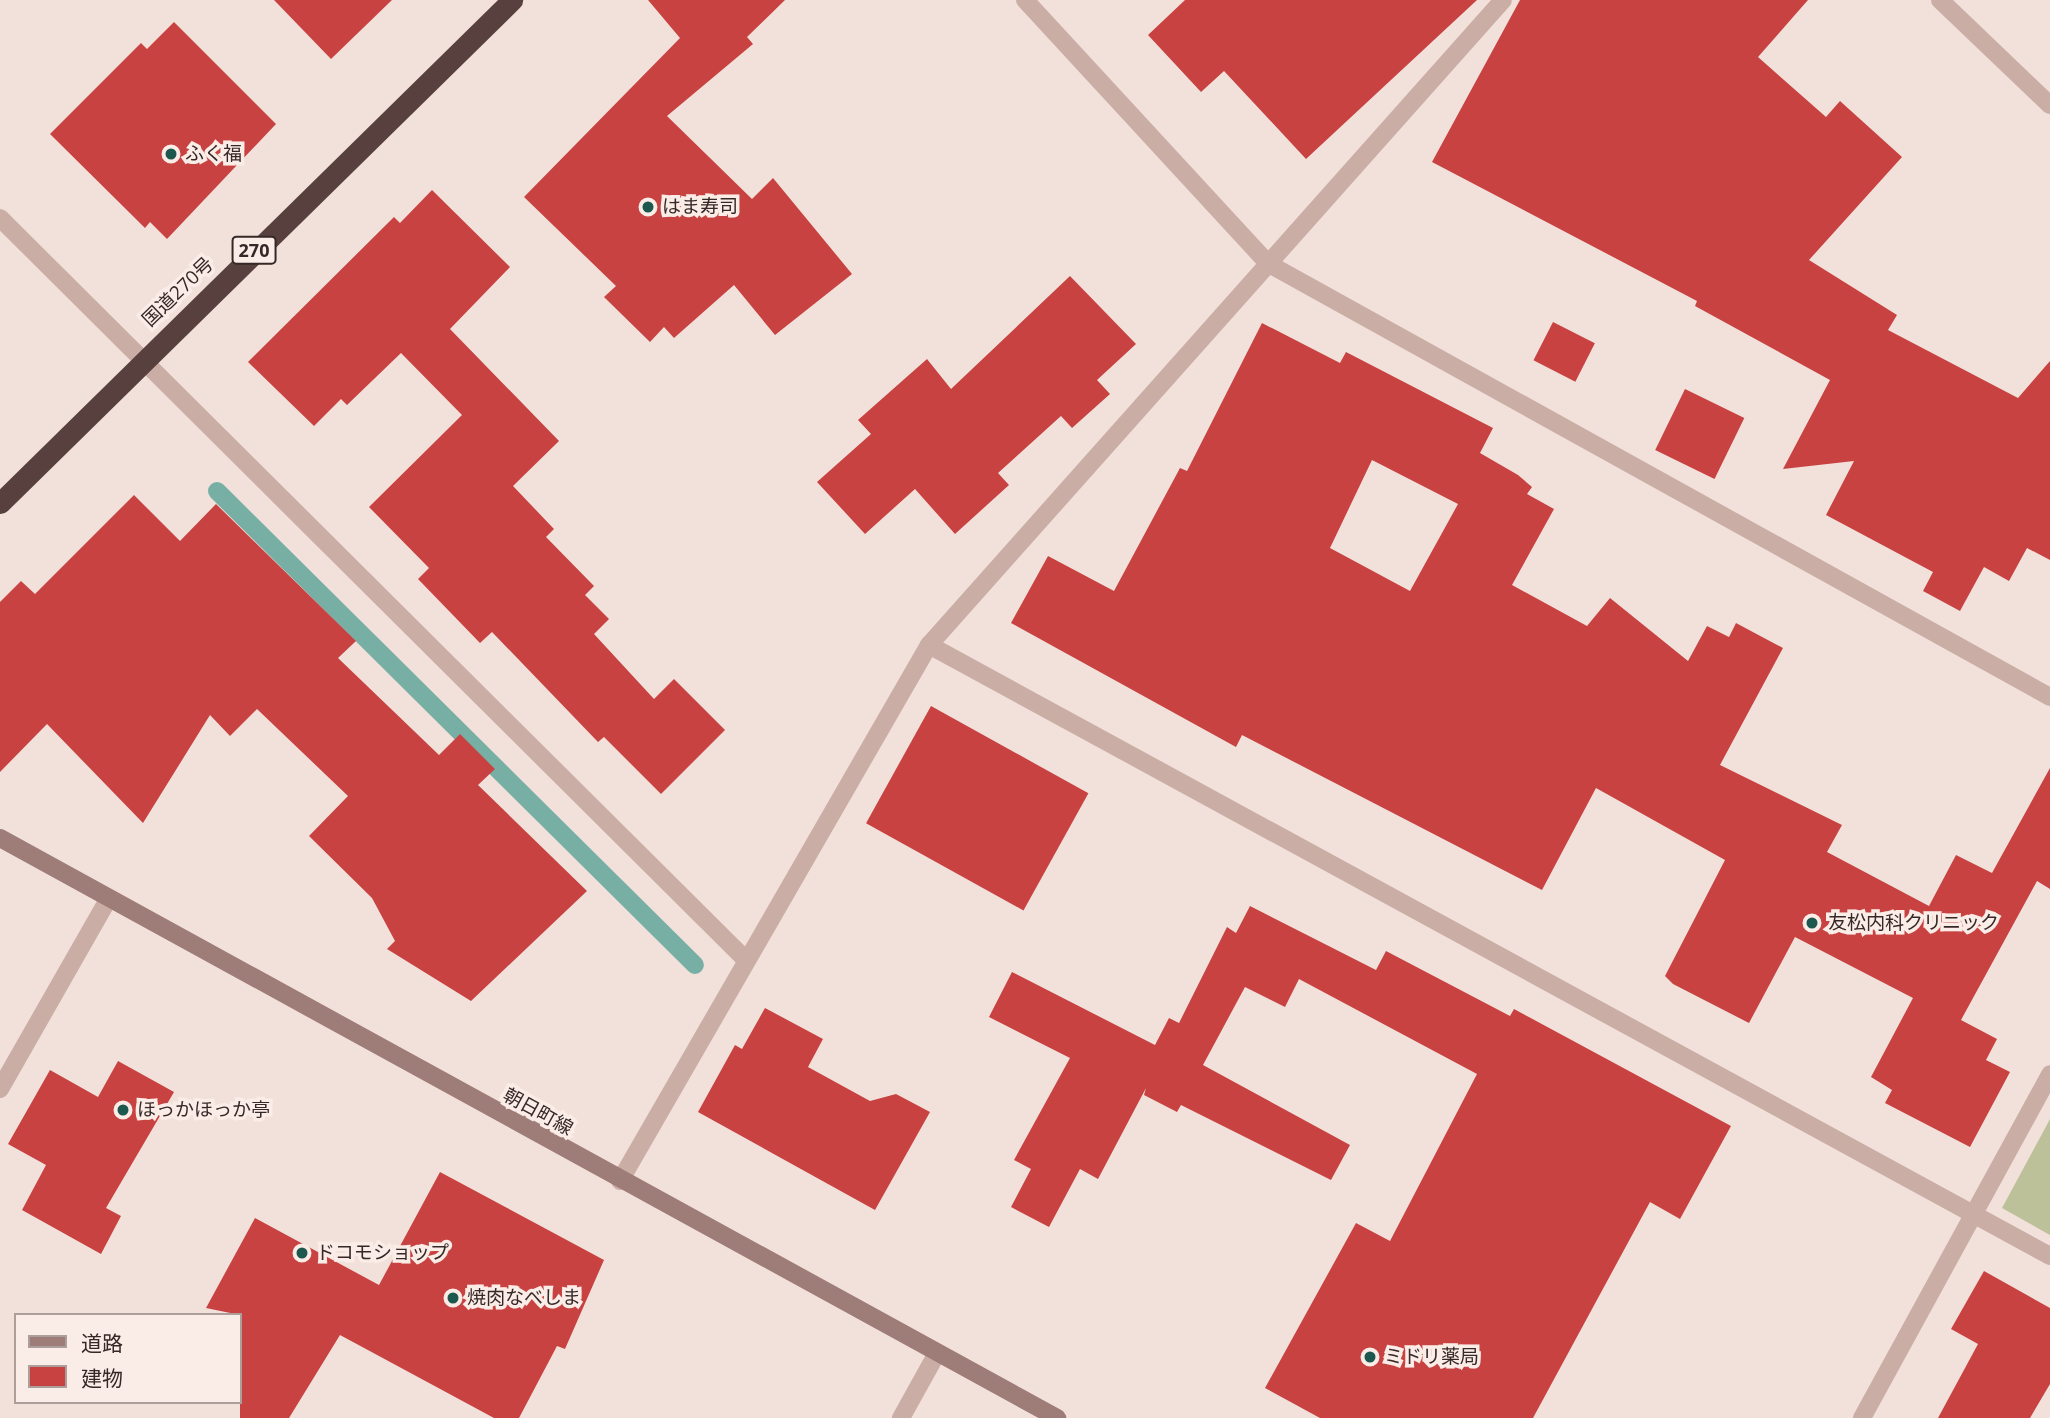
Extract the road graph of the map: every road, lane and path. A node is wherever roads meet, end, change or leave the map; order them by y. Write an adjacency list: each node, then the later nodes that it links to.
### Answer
1 (512, 0): 8 (highway, 国道270号 / 270)
2 (1025, 0): 7 (street)
3 (1503, 0): 7 (street)
4 (1940, 0): 5 (street)
5 (2050, 105)
6 (0, 218): 8 (street)
7 (1269, 264): 10 (street); 11 (street)
8 (139, 362): 9 (highway, 国道270号 / 270); 14 (street)
9 (0, 503)
10 (929, 645): 14 (street); 18 (street)
11 (2050, 697)
12 (0, 838): 13 (street, 朝日町線)
13 (108, 900): 16 (street); 17 (street, 朝日町線)
14 (746, 960): 17 (street)
15 (2050, 1074): 18 (street)
16 (0, 1089)
17 (621, 1181): 20 (street, 朝日町線)
18 (1976, 1215): 19 (street); 23 (street)
19 (2050, 1256)
20 (937, 1353): 21 (street); 22 (street, 朝日町線)
21 (901, 1418)
22 (1057, 1418)
23 (1862, 1418)

